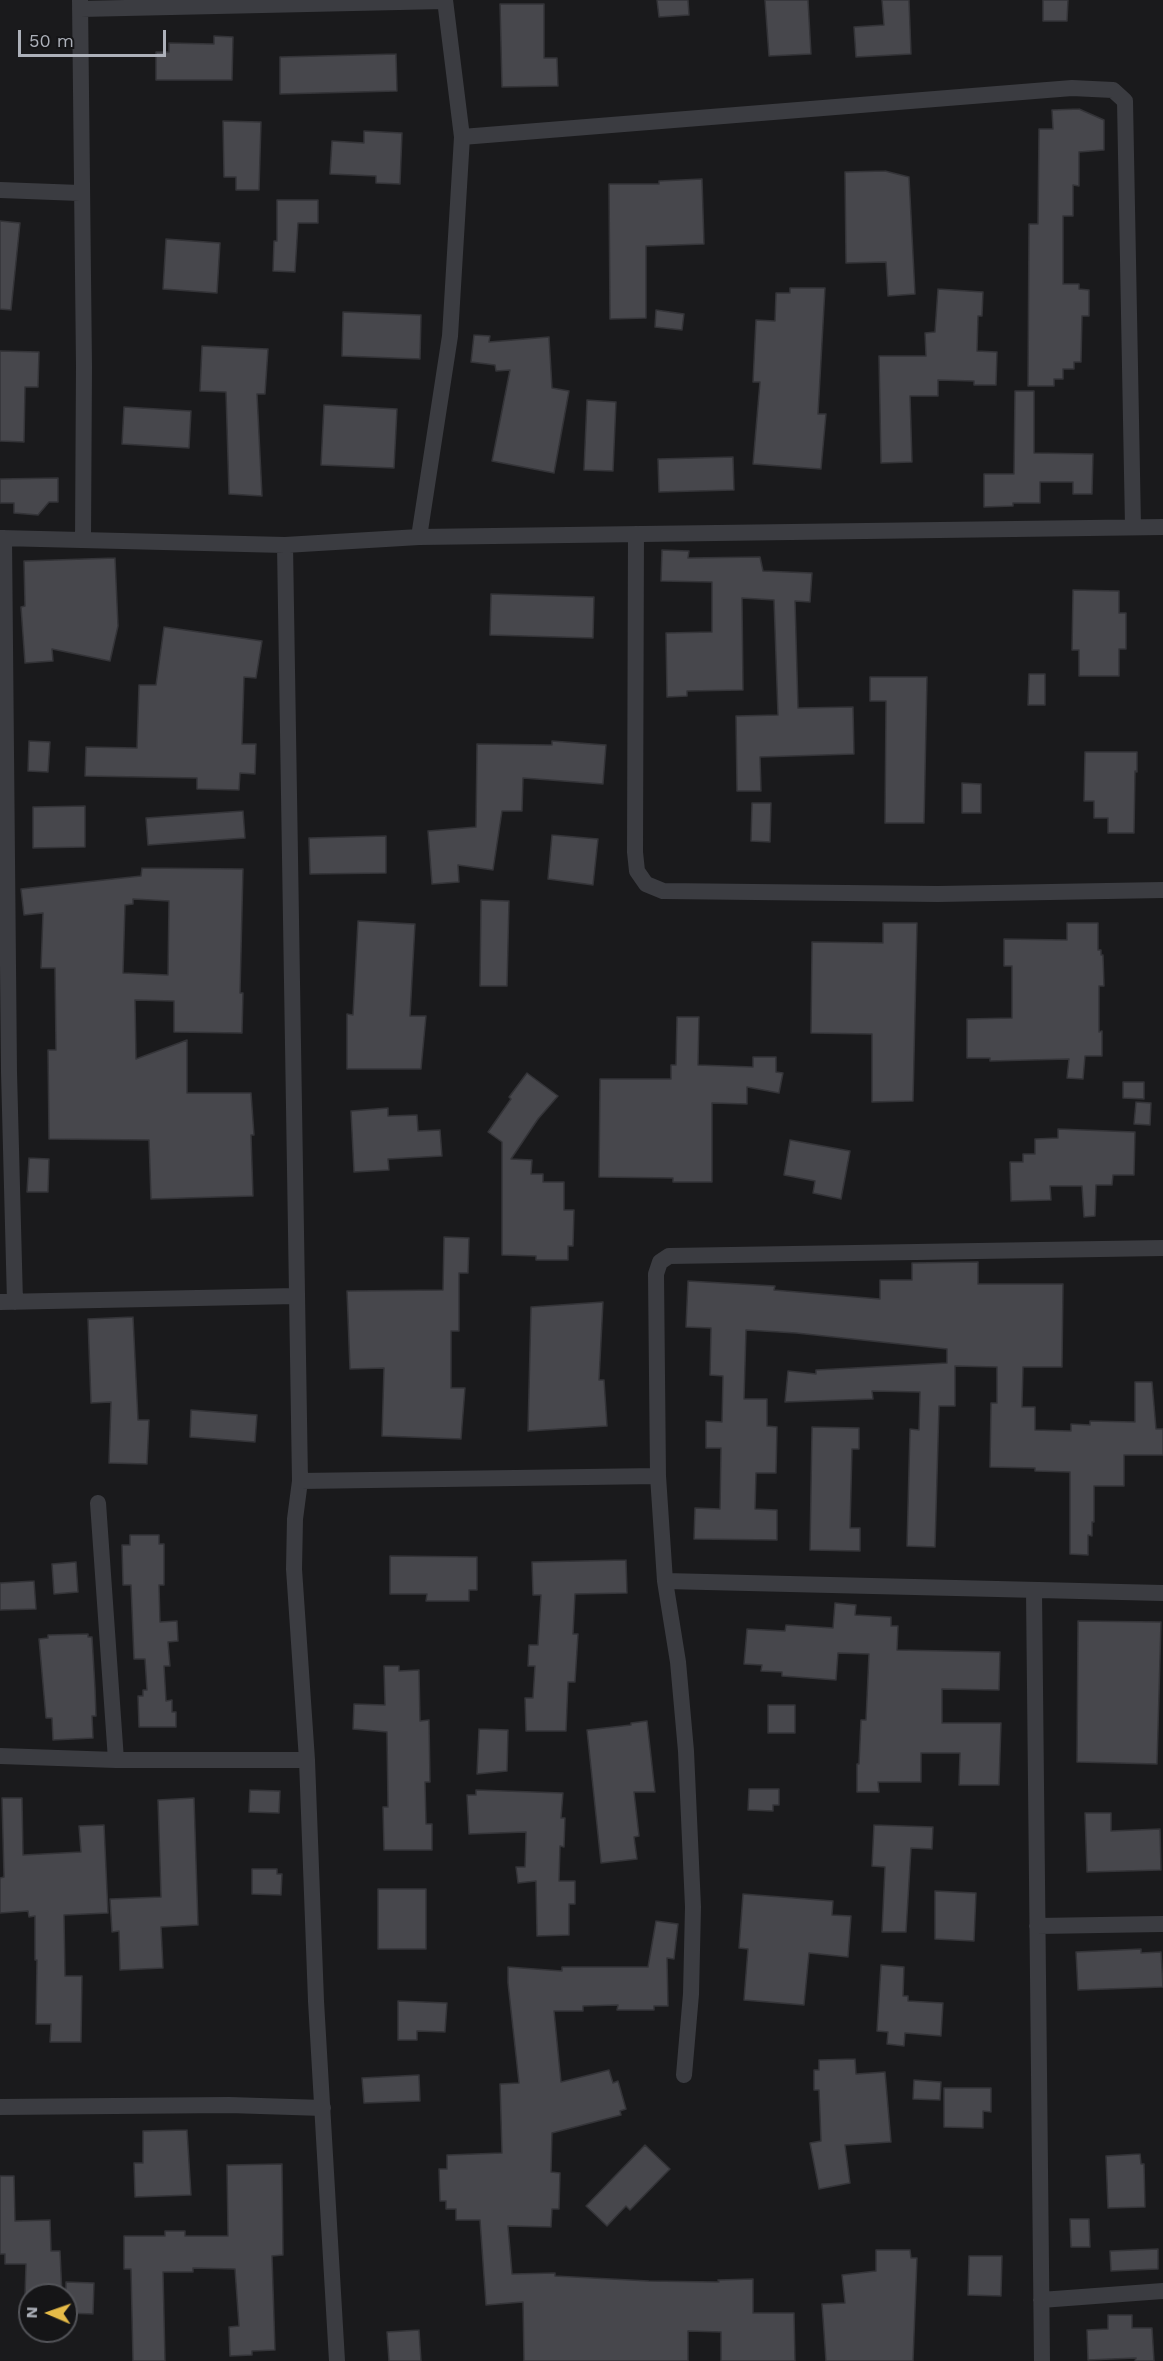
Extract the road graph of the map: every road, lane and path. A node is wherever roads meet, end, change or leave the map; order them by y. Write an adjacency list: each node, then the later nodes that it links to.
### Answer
1 (445, 0): 2 (street); 3 (street)
2 (80, 4): 5 (street)
3 (462, 137): 6 (street); 9 (street)
4 (0, 190): 5 (street)
5 (80, 193): 11 (street)
6 (1133, 526): 7 (street); 8 (street)
7 (1163, 527)
8 (636, 534): 9 (street); 13 (street)
9 (419, 537): 12 (street)
10 (2, 538): 11 (street); 16 (street)
11 (83, 540): 12 (street)
12 (285, 545): 15 (street)
13 (1163, 890)
14 (1163, 1248): 17 (street)
15 (296, 1296): 16 (street); 18 (street)
16 (8, 1302)
17 (658, 1476): 18 (street); 20 (street)
18 (300, 1481): 25 (street)
19 (98, 1503): 24 (street)
20 (665, 1581): 21 (street); 28 (street)
21 (1034, 1592): 22 (street); 27 (street)
22 (1163, 1593)
23 (0, 1756): 24 (street)
24 (116, 1760): 25 (street)
25 (307, 1760): 30 (street)
26 (1163, 1924): 27 (street)
27 (1037, 1926): 32 (street)
28 (684, 2075)
29 (0, 2108): 30 (street)
30 (323, 2108): 33 (street)
31 (1163, 2291): 32 (street)
32 (1041, 2300): 34 (street)
33 (337, 2361)
34 (1042, 2361)

